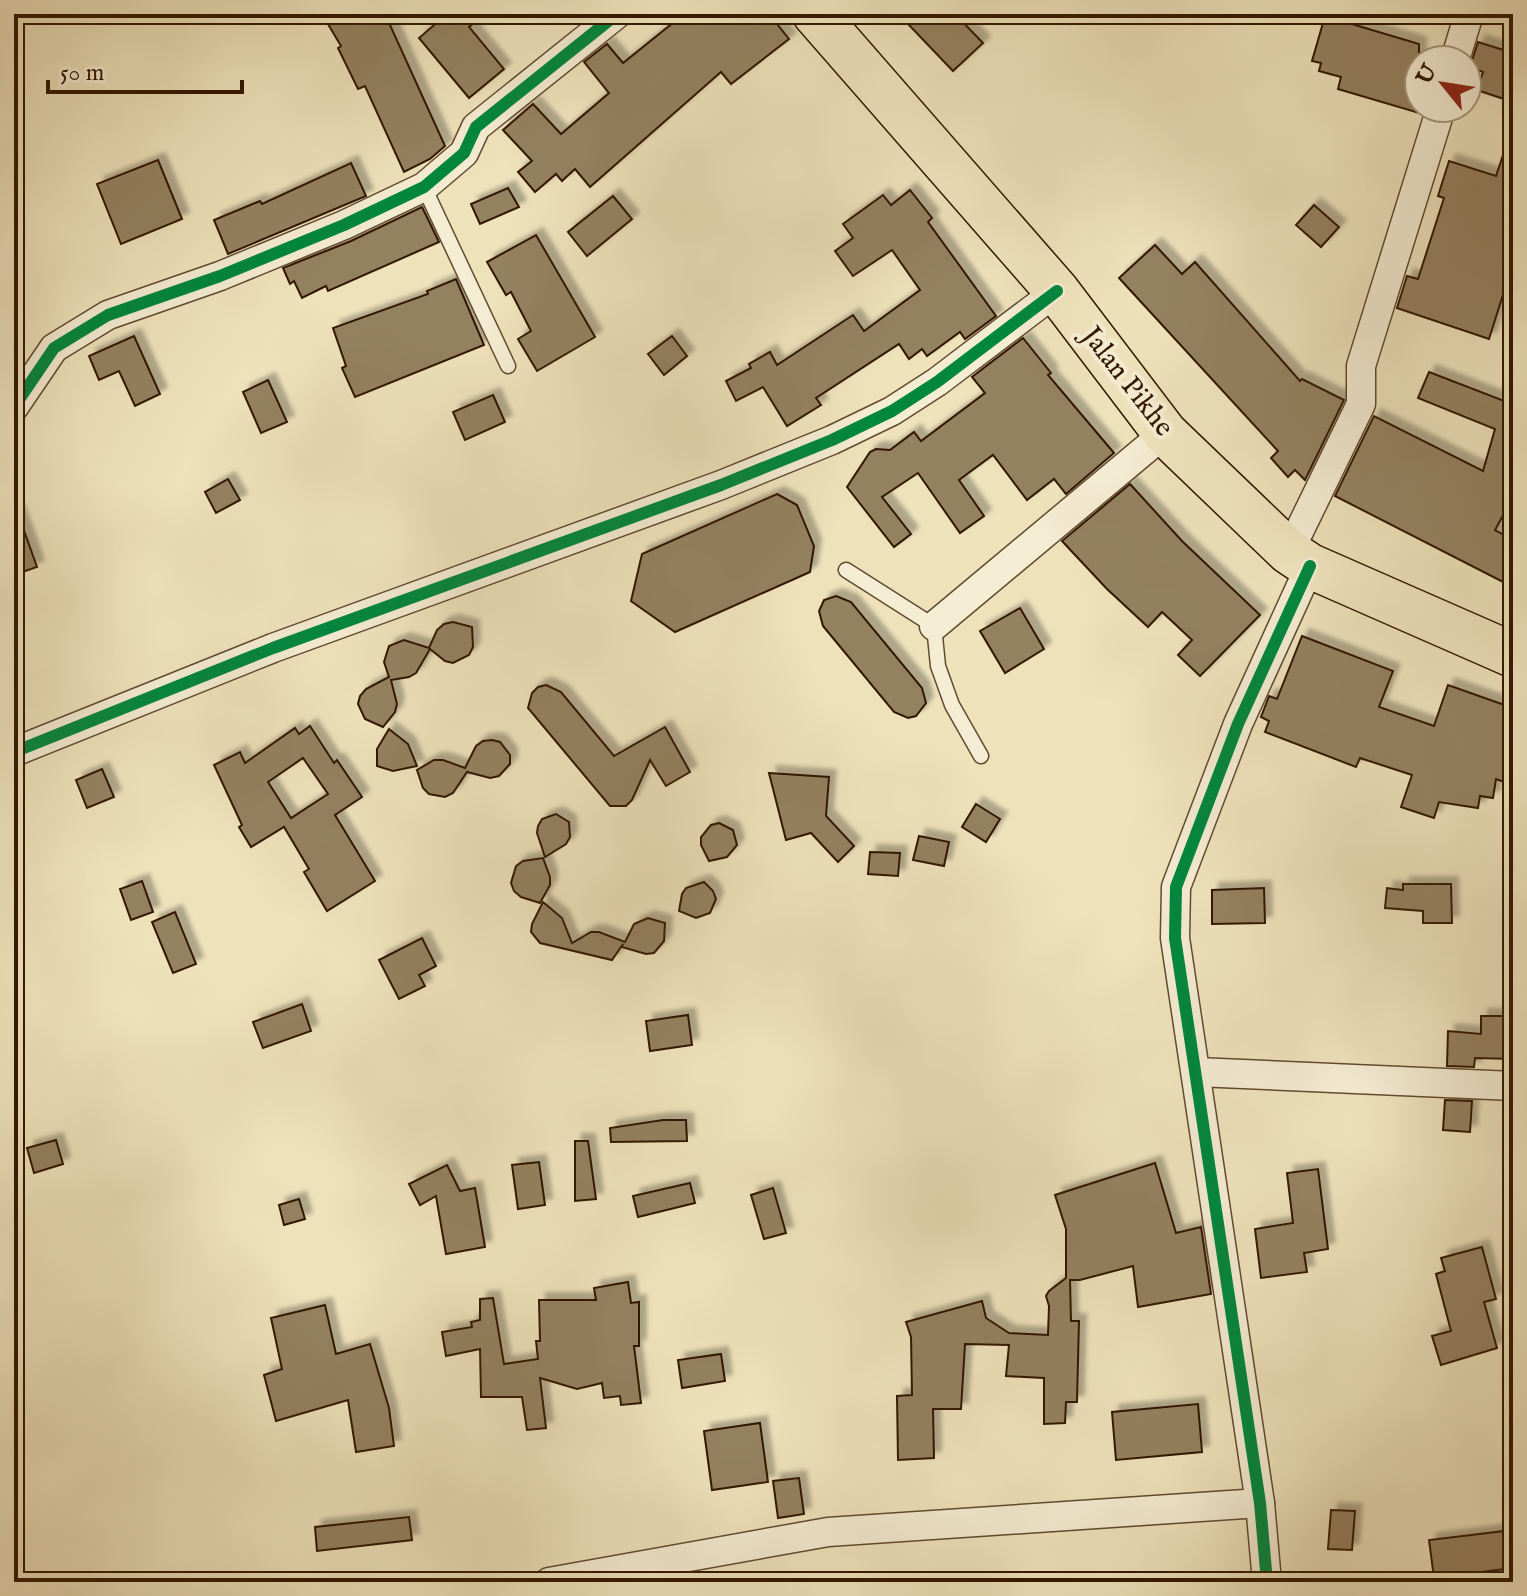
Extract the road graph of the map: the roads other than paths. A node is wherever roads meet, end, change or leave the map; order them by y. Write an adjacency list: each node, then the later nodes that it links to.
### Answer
1 (617, 14): 6 (street)
2 (815, 14): 7 (highway, Jalan Pikhe)
3 (1469, 14): 4 (street)
4 (1460, 44)
5 (1436, 124): 11 (street)
6 (424, 187): 8 (lane); 9 (street)
7 (1057, 291): 10 (highway, Jalan Pikhe); 15 (street)
8 (508, 366)
9 (14, 407)
10 (1165, 433): 11 (highway, Jalan Pikhe); 13 (street)
11 (1300, 559): 14 (highway, Jalan Pikhe); 17 (street)
12 (846, 570): 13 (lane)
13 (934, 626): 16 (lane)
14 (1513, 655)
15 (14, 752)
16 (981, 756)
17 (1197, 1072): 18 (street); 19 (street)
18 (1513, 1086)
19 (1260, 1503): 20 (street); 21 (street)
20 (549, 1582)
21 (1267, 1582)

